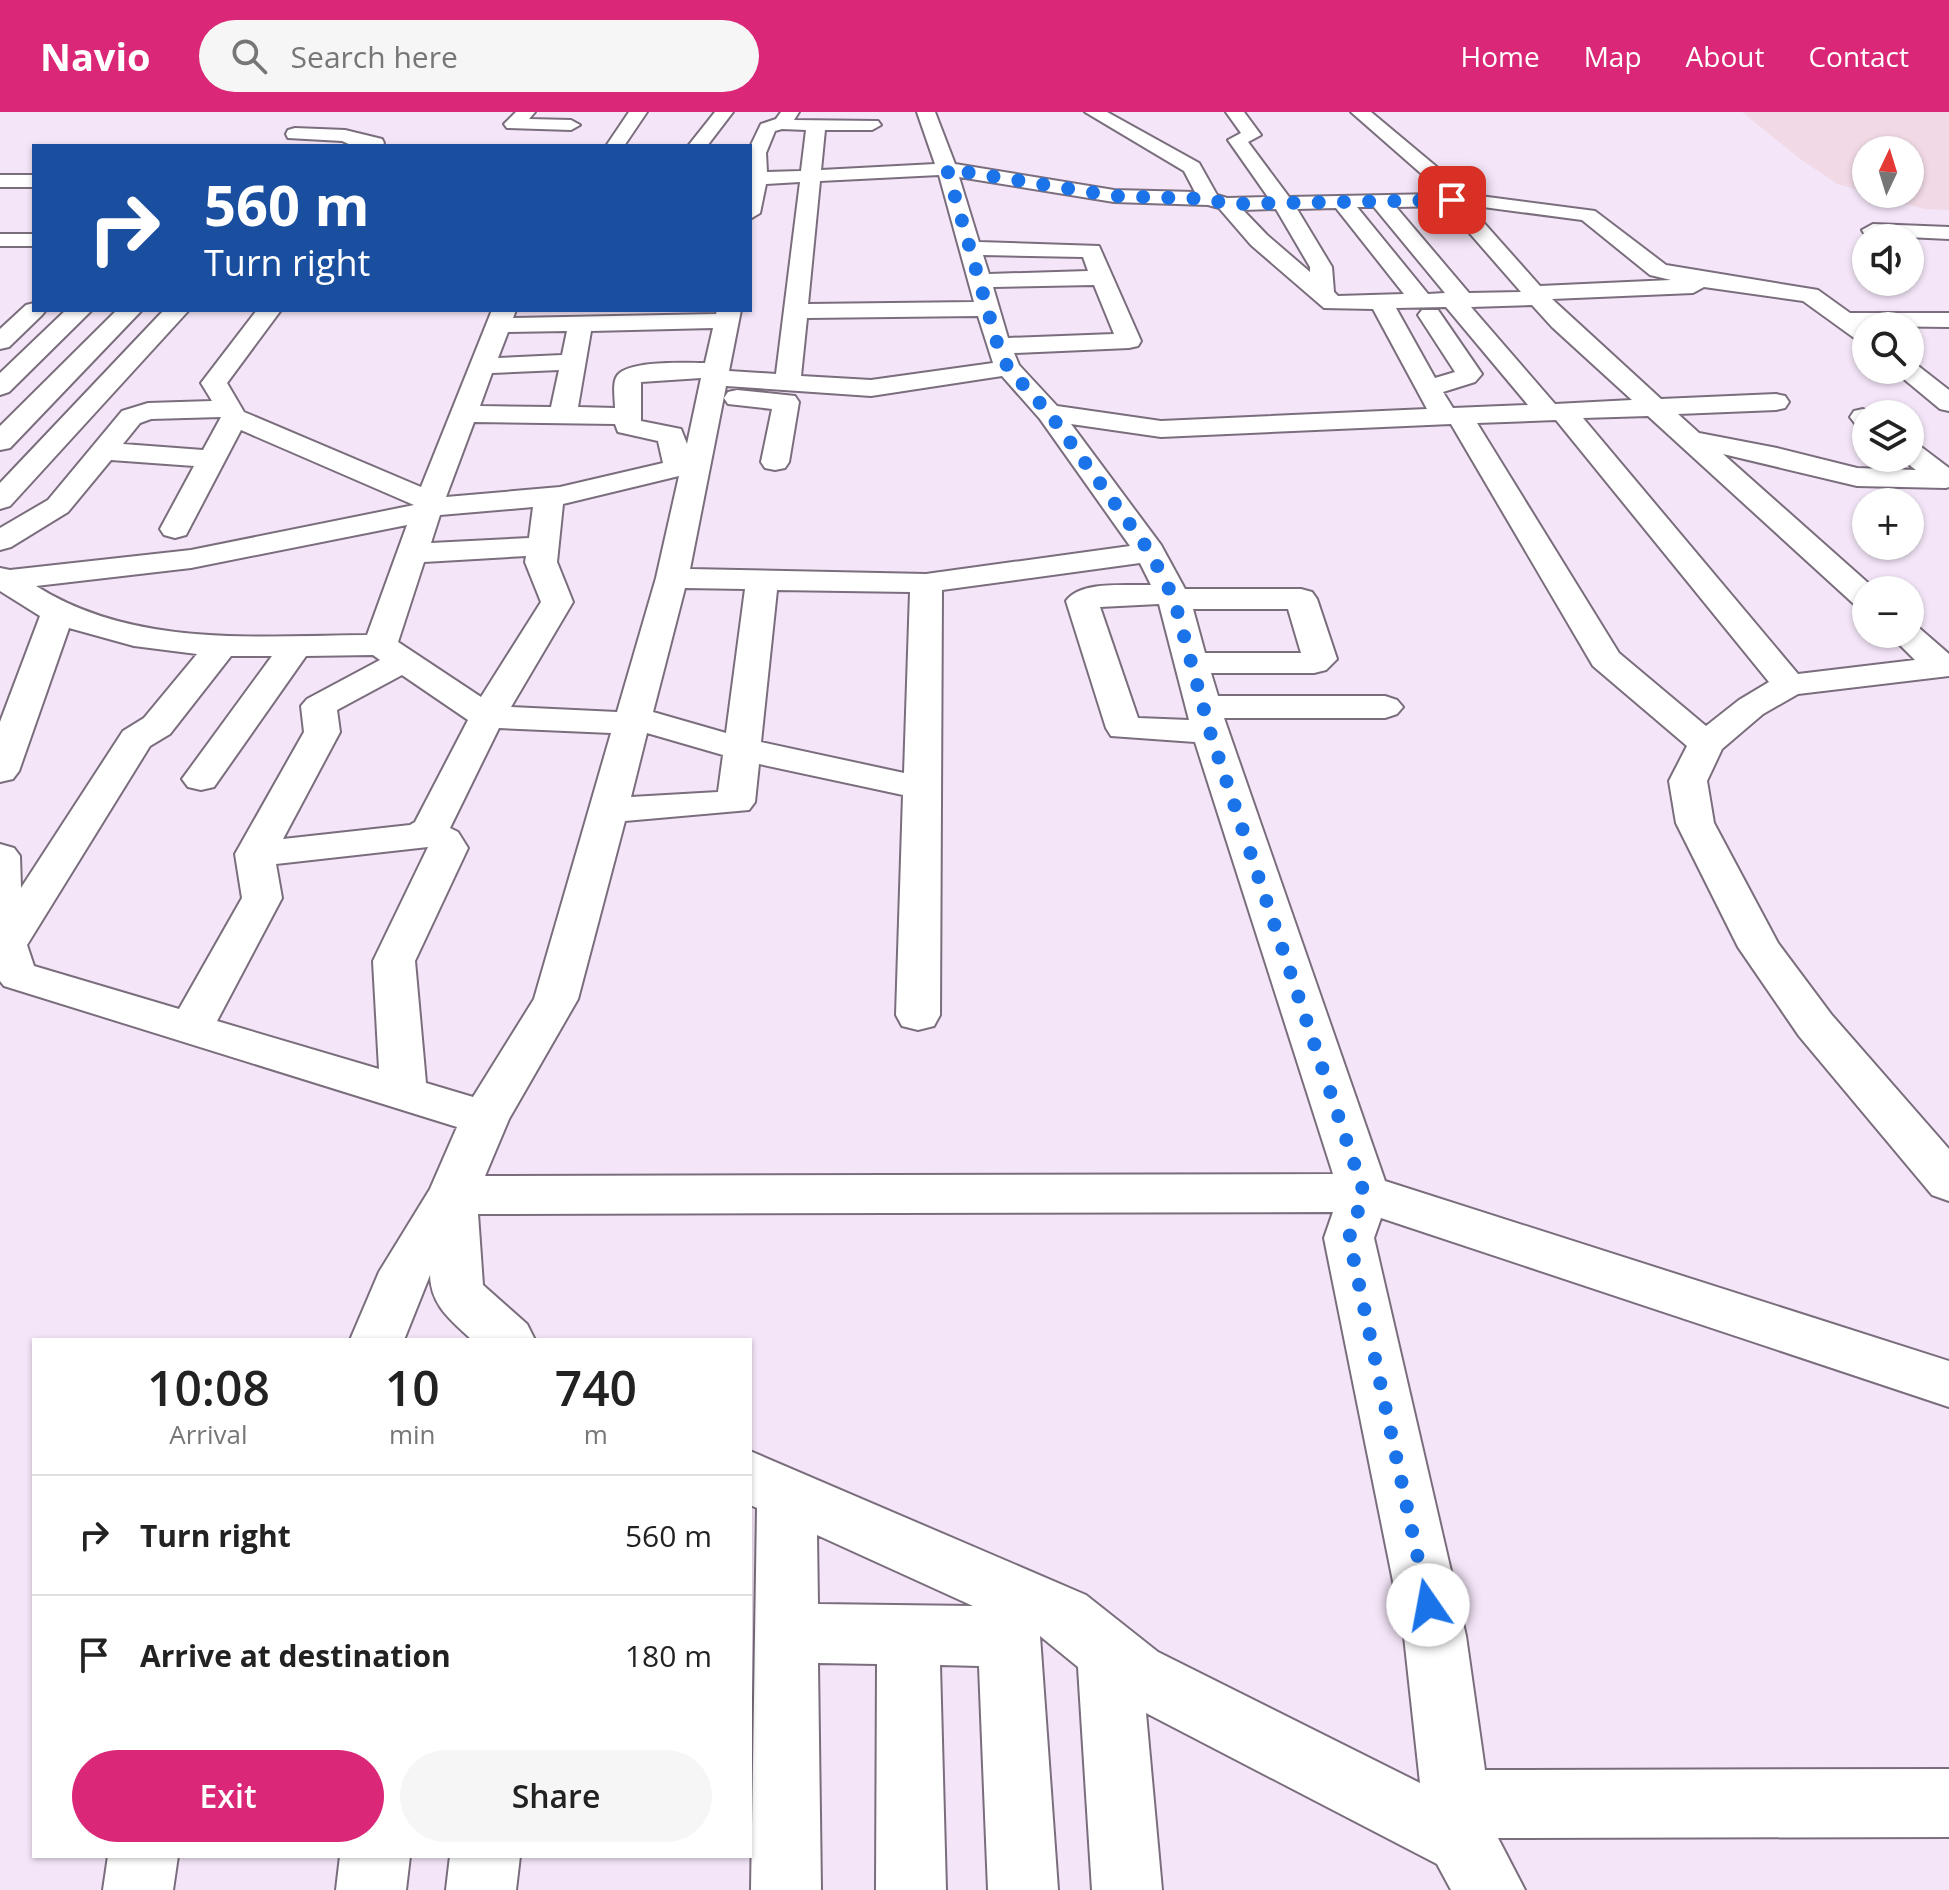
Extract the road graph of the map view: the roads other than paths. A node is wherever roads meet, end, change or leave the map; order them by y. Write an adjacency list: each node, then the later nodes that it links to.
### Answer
1 (315, 112): 13 (street)
2 (526, 112): 11 (street)
3 (638, 112): 17 (street)
4 (724, 112): 18 (street)
5 (849, 112): 10 (street)
6 (926, 112): 26 (street)
7 (1094, 112): 29 (street)
8 (1235, 112): 31 (street)
9 (1360, 112): 27 (street)
10 (785, 117): 12 (street); 20 (street)
11 (576, 119): 16 (street)
12 (816, 125): 19 (street); 21 (street)
13 (295, 134): 14 (street); 15 (street)
14 (279, 144)
15 (374, 144)
16 (557, 144)
17 (616, 144)
18 (699, 144)
19 (879, 151): 22 (street); 26 (street)
20 (757, 153): 21 (street); 23 (street)
21 (798, 153): 22 (street)
22 (811, 175): 23 (street); 56 (street)
23 (754, 178)
24 (0, 181): 25 (street)
25 (32, 181)
26 (948, 189): 29 (street); 54 (street)
27 (1452, 200): 28 (street); 46 (street); 48 (street)
28 (1413, 201): 30 (street); 34 (street)
29 (1218, 202): 31 (street); 47 (street)
30 (1381, 202): 33 (street); 50 (street)
31 (1283, 203): 32 (street); 47 (street)
32 (1312, 203): 33 (street); 37 (street)
33 (1343, 203): 37 (street)
34 (1432, 223)
35 (1924, 232): 36 (street)
36 (1949, 233)
37 (1368, 234): 52 (street)
38 (0, 240): 39 (street)
39 (32, 240)
40 (1053, 250): 42 (street); 44 (street); 54 (street)
41 (1480, 277): 49 (street)
42 (1102, 278): 44 (street); 73 (street)
43 (1030, 280): 44 (street); 54 (street); 74 (street)
44 (1065, 280): 73 (street)
45 (1369, 280): 51 (street)
46 (1733, 284): 48 (street); 70 (street)
47 (1323, 296): 51 (street)
48 (1538, 296): 49 (street); 65 (street)
49 (1499, 299): 50 (street)
50 (1458, 300): 52 (street); 71 (street)
51 (1383, 303): 52 (street); 81 (street)
52 (1426, 308): 81 (street)
53 (32, 310): 55 (street)
54 (988, 310): 56 (street); 74 (street); 78 (street); 87 (street)
55 (0, 311)
56 (796, 311): 78 (street)
57 (32, 312): 72 (street)
58 (78, 312): 80 (street)
59 (128, 312): 93 (street)
60 (175, 312): 100 (street)
61 (267, 312): 86 (street)
62 (728, 315): 68 (street); 77 (street)
63 (502, 318): 68 (street); 76 (street)
64 (1949, 320): 66 (street)
65 (1560, 322): 67 (street); 84 (street)
66 (1924, 322)
67 (1532, 323)
68 (580, 324): 75 (street)
69 (1503, 325): 71 (street)
70 (1852, 325)
71 (1474, 326): 85 (street)
72 (0, 342)
73 (1090, 344): 74 (street)
74 (1053, 345)
75 (572, 362): 76 (street); 89 (street)
76 (483, 366): 88 (street)
77 (714, 382): 78 (street); 90 (street); 96 (street); 98 (street)
78 (788, 382)
79 (1924, 383): 83 (street)
80 (0, 387)
81 (1428, 388): 91 (street)
82 (1776, 402): 84 (street)
83 (1949, 403)
84 (1652, 406): 85 (street); 92 (street)
85 (1555, 412): 91 (street); 120 (street)
86 (232, 413): 94 (street); 95 (street); 101 (street)
87 (1049, 413): 91 (street); 105 (street)
88 (464, 414): 89 (street); 101 (street)
89 (563, 415): 90 (street)
90 (628, 416): 98 (street)
91 (1452, 416): 125 (street)
92 (1689, 439): 97 (street); 111 (street)
93 (0, 442)
94 (103, 451): 95 (street); 103 (street)
95 (210, 459): 102 (street)
96 (775, 462)
97 (1924, 462)
98 (687, 466): 99 (street); 108 (street)
99 (549, 498): 101 (street); 104 (street)
100 (0, 500)
101 (428, 506): 106 (street); 107 (street)
102 (175, 529)
103 (0, 541)
104 (543, 546): 106 (street); 122 (street)
105 (1150, 552): 110 (street); 112 (street)
106 (412, 553): 117 (street)
107 (2, 578): 113 (street)
108 (672, 578): 109 (street); 124 (street)
109 (762, 579): 110 (street); 126 (street)
110 (926, 583): 129 (street)
111 (1852, 585)
112 (1172, 596): 118 (street); 118 (street); 123 (street)
113 (58, 612): 114 (street); 127 (street)
114 (222, 645): 115 (street); 134 (street)
115 (297, 645): 117 (street); 128 (street)
116 (1923, 648): 119 (street)
117 (391, 654): 122 (street); 132 (street)
118 (1193, 663): 123 (street)
119 (1946, 667): 120 (street)
120 (1789, 685): 125 (street)
121 (1385, 707): 123 (street)
122 (487, 717): 124 (street); 131 (street)
123 (1207, 719): 140 (street)
124 (634, 721): 126 (street); 130 (street)
125 (1706, 744): 139 (street)
126 (742, 749): 129 (street); 130 (street)
127 (0, 771)
128 (201, 779)
129 (923, 788): 135 (street)
130 (609, 810): 138 (street)
131 (426, 832): 132 (street); 137 (street)
132 (255, 854): 136 (street)
133 (0, 856): 134 (street)
134 (4, 948): 136 (street)
135 (918, 1015)
136 (190, 1029): 137 (street)
137 (404, 1095): 138 (street)
138 (485, 1118): 141 (street)
139 (1949, 1182)
140 (1364, 1193): 141 (street); 144 (street); 150 (street)
141 (452, 1195): 142 (street); 143 (street)
142 (378, 1338)
143 (506, 1338)
144 (1949, 1384)
145 (769, 1485): 147 (street); 148 (street)
146 (908, 1635): 148 (street); 158 (street); 159 (street)
147 (1109, 1653): 150 (street); 160 (street)
148 (775, 1663): 157 (street)
149 (1949, 1803): 150 (street)
150 (1470, 1845)
151 (143, 1858): 154 (street)
152 (375, 1858): 155 (street)
153 (485, 1858): 156 (street)
154 (138, 1890)
155 (371, 1890)
156 (481, 1890)
157 (786, 1890)
158 (911, 1890)
159 (1023, 1890)
160 (1127, 1890)

